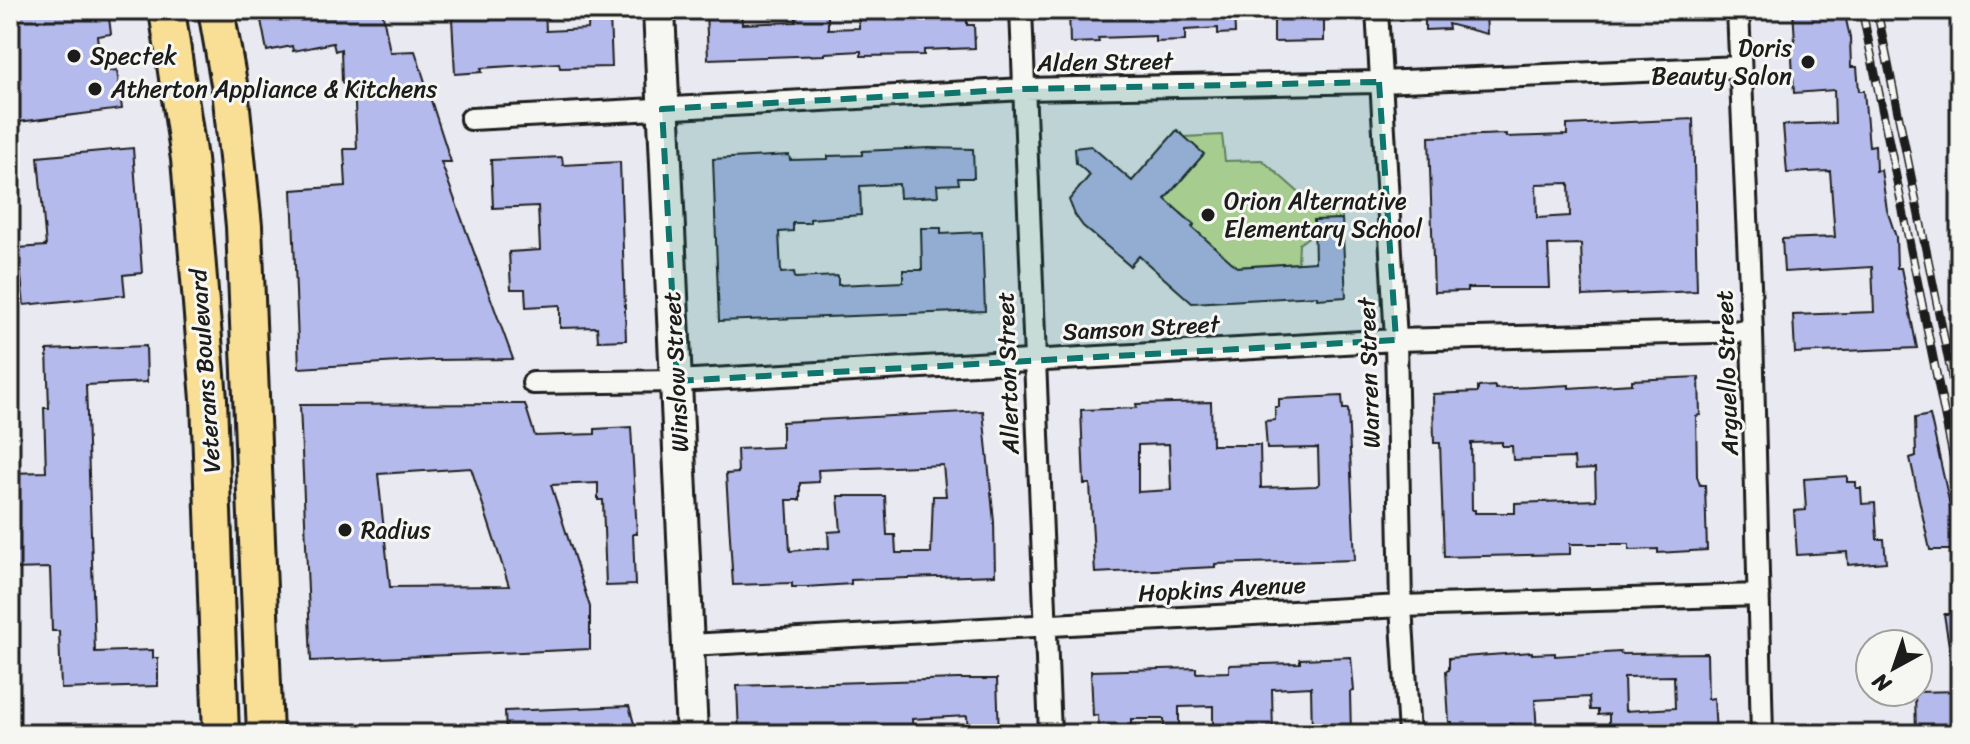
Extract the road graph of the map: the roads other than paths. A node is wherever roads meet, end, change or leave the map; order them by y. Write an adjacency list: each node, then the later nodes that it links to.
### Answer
1 (167, 10): 17 (main road, Veterans Boulevard)
2 (216, 10): 22 (main road, Veterans Boulevard)
3 (659, 10): 10 (street, Winslow Street)
4 (1021, 10): 9 (street, Allerton Street)
5 (1377, 10): 8 (street, Warren Street)
6 (1738, 10): 7 (street, Arguello Street)
7 (1740, 67): 8 (street, Alden Street); 12 (street, Arguello Street)
8 (1379, 82): 9 (street, Alden Street); 13 (street, Warren Street)
9 (1024, 89): 10 (street, Alden Street); 14 (street, Allerton Street)
10 (662, 109): 11 (street, Alden Street); 15 (street, Winslow Street)
11 (471, 119)
12 (1752, 331): 13 (street, Samson Street); 18 (street, Arguello Street)
13 (1396, 340): 14 (street, Samson Street); 19 (street, Warren Street)
14 (1033, 359): 15 (street, Samson Street); 20 (street, Allerton Street)
15 (677, 381): 16 (street, Samson Street); 21 (street, Winslow Street)
16 (533, 383)
17 (213, 505): 22 (main road); 23 (main road, Veterans Boulevard)
18 (1759, 595): 19 (street, Hopkins Avenue); 28 (street, Arguello Street)
19 (1401, 606): 20 (street, Hopkins Avenue); 27 (street, Warren Street)
20 (1044, 624): 21 (street, Hopkins Avenue); 26 (street, Allerton Street)
21 (689, 645): 25 (street, Winslow Street)
22 (262, 668): 24 (main road, Veterans Boulevard)
23 (221, 734)
24 (265, 734)
25 (692, 734)
26 (1050, 734)
27 (1409, 734)
28 (1762, 734)

